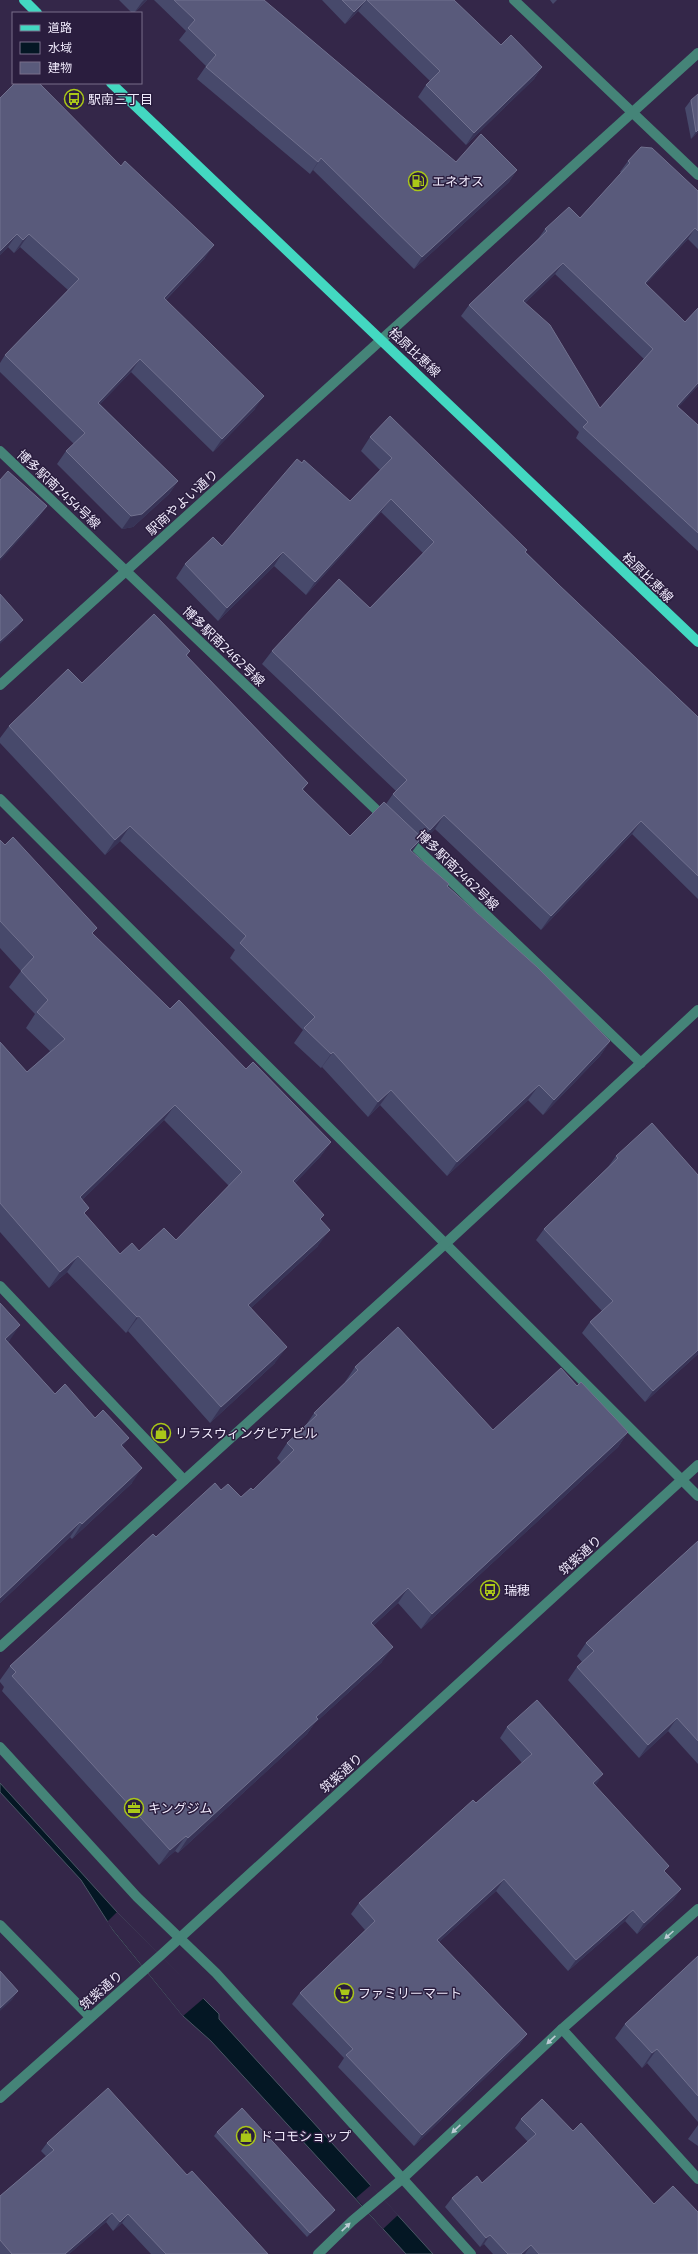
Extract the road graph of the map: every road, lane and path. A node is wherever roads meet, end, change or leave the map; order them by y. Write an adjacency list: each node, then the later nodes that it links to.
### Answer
1 (24, 0): 3 (main road)
2 (514, 0): 6 (street)
3 (36, 12)
4 (698, 53): 6 (street, 駅南やよい通り)
5 (112, 84): 8 (main road, 桧原比恵線)
6 (633, 112): 7 (street); 8 (street, 駅南やよい通り)
7 (698, 174)
8 (382, 339): 10 (street, 駅南やよい通り); 11 (main road, 桧原比恵線)
9 (0, 451): 10 (street, 博多駅南2454号線)
10 (126, 570): 12 (street, 駅南やよい通り); 15 (street, 博多駅南2462号線)
11 (698, 642)
12 (0, 685)
13 (0, 798): 16 (street)
14 (698, 1010): 15 (street)
15 (641, 1063): 16 (street)
16 (445, 1244): 19 (street); 20 (street)
17 (0, 1286): 20 (street)
18 (698, 1465): 19 (street, 筑紫通り)
19 (682, 1479): 21 (street); 26 (street, 筑紫通り)
20 (184, 1480): 22 (street)
21 (698, 1496)
22 (0, 1647)
23 (0, 1747): 26 (street)
24 (698, 1909): 28 (street, one-way to 28)
25 (0, 1924): 27 (street)
26 (180, 1938): 27 (street, 筑紫通り); 30 (street)
27 (90, 2016): 29 (street, 筑紫通り)
28 (562, 2029): 30 (street, one-way to 30); 31 (street)
29 (0, 2098)
30 (402, 2179): 32 (street, one-way to 30); 33 (street)
31 (698, 2179)
32 (318, 2254)
33 (471, 2254)

